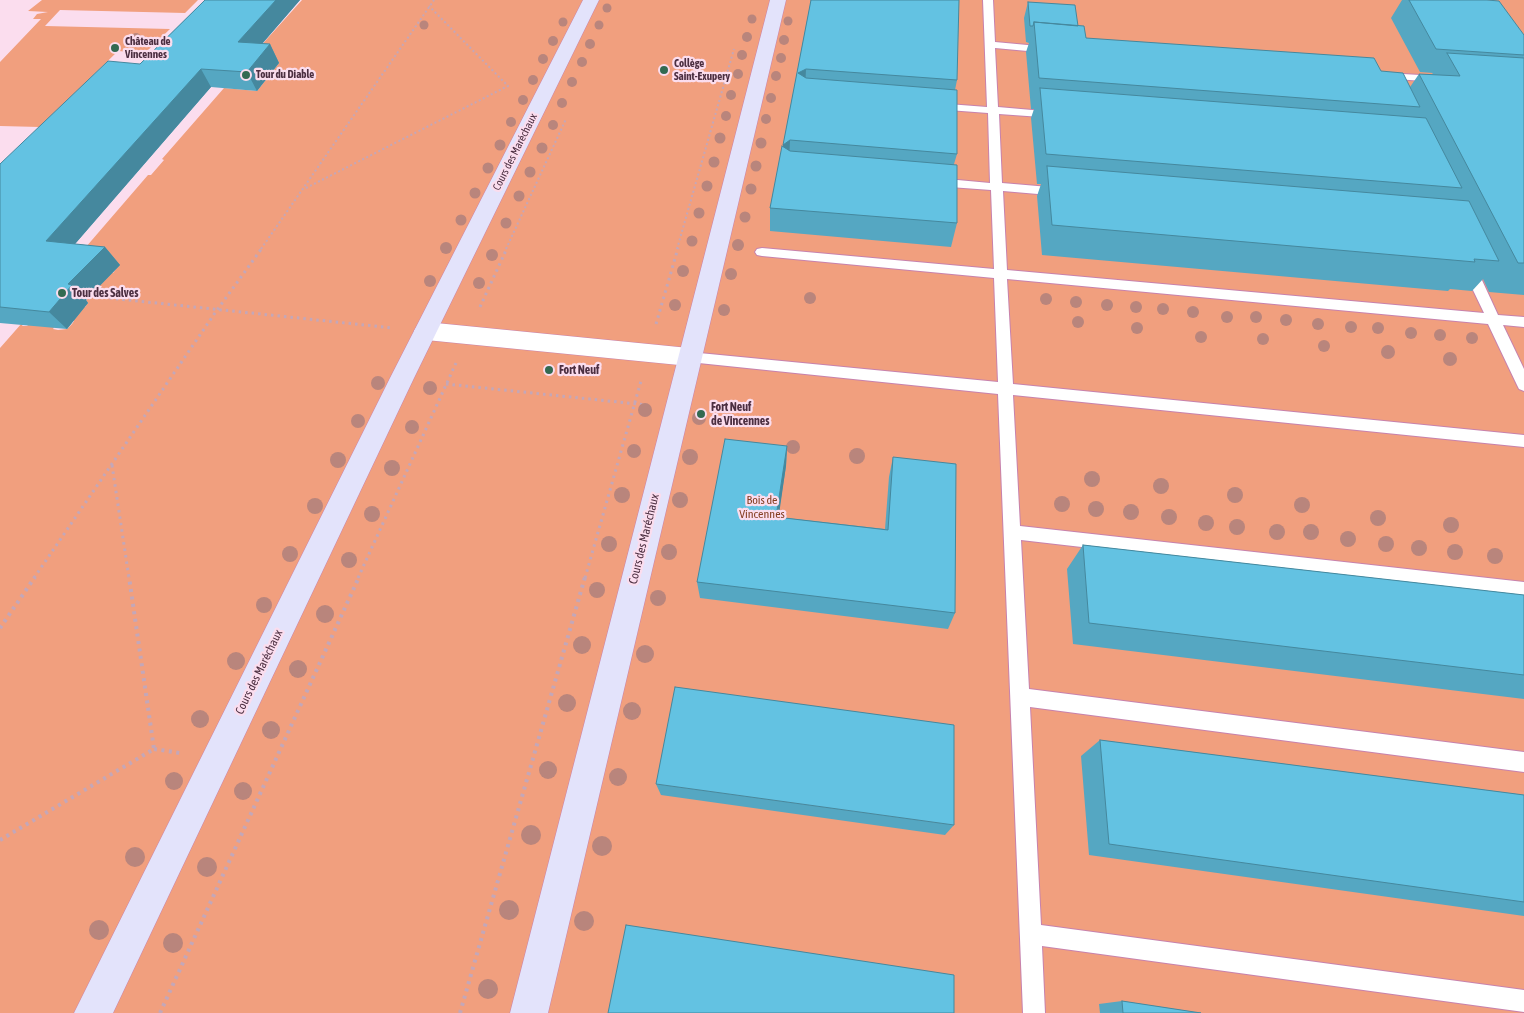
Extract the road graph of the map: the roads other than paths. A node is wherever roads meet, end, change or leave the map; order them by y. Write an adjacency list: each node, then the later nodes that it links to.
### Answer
1 (591, 0): 19 (street, Cours des Maréchaux)
2 (778, 0): 20 (street, Cours des Maréchaux)
3 (988, 0): 4 (lane)
4 (991, 46): 5 (lane); 9 (lane)
5 (1060, 51)
6 (1445, 80): 7 (lane)
7 (1385, 92)
8 (924, 105): 9 (lane)
9 (994, 110): 10 (lane); 12 (lane)
10 (1063, 115)
11 (928, 181): 12 (lane)
12 (997, 187): 13 (lane); 16 (lane)
13 (1076, 193)
14 (1462, 251): 17 (lane)
15 (762, 252): 16 (lane)
16 (1000, 274): 17 (lane); 22 (lane)
17 (1493, 319): 18 (lane); 21 (lane)
18 (1524, 322)
19 (426, 331): 20 (street); 30 (street, Cours des Maréchaux)
20 (689, 356): 22 (lane); 31 (street, Cours des Maréchaux)
21 (1524, 385)
22 (1005, 388): 23 (lane); 24 (lane)
23 (1524, 441)
24 (1012, 532): 25 (lane); 26 (lane)
25 (1524, 590)
26 (1020, 697): 27 (lane); 28 (lane)
27 (1524, 762)
28 (1030, 934): 29 (lane); 32 (lane)
29 (1524, 1001)
30 (93, 1013)
31 (529, 1013)
32 (1034, 1013)

